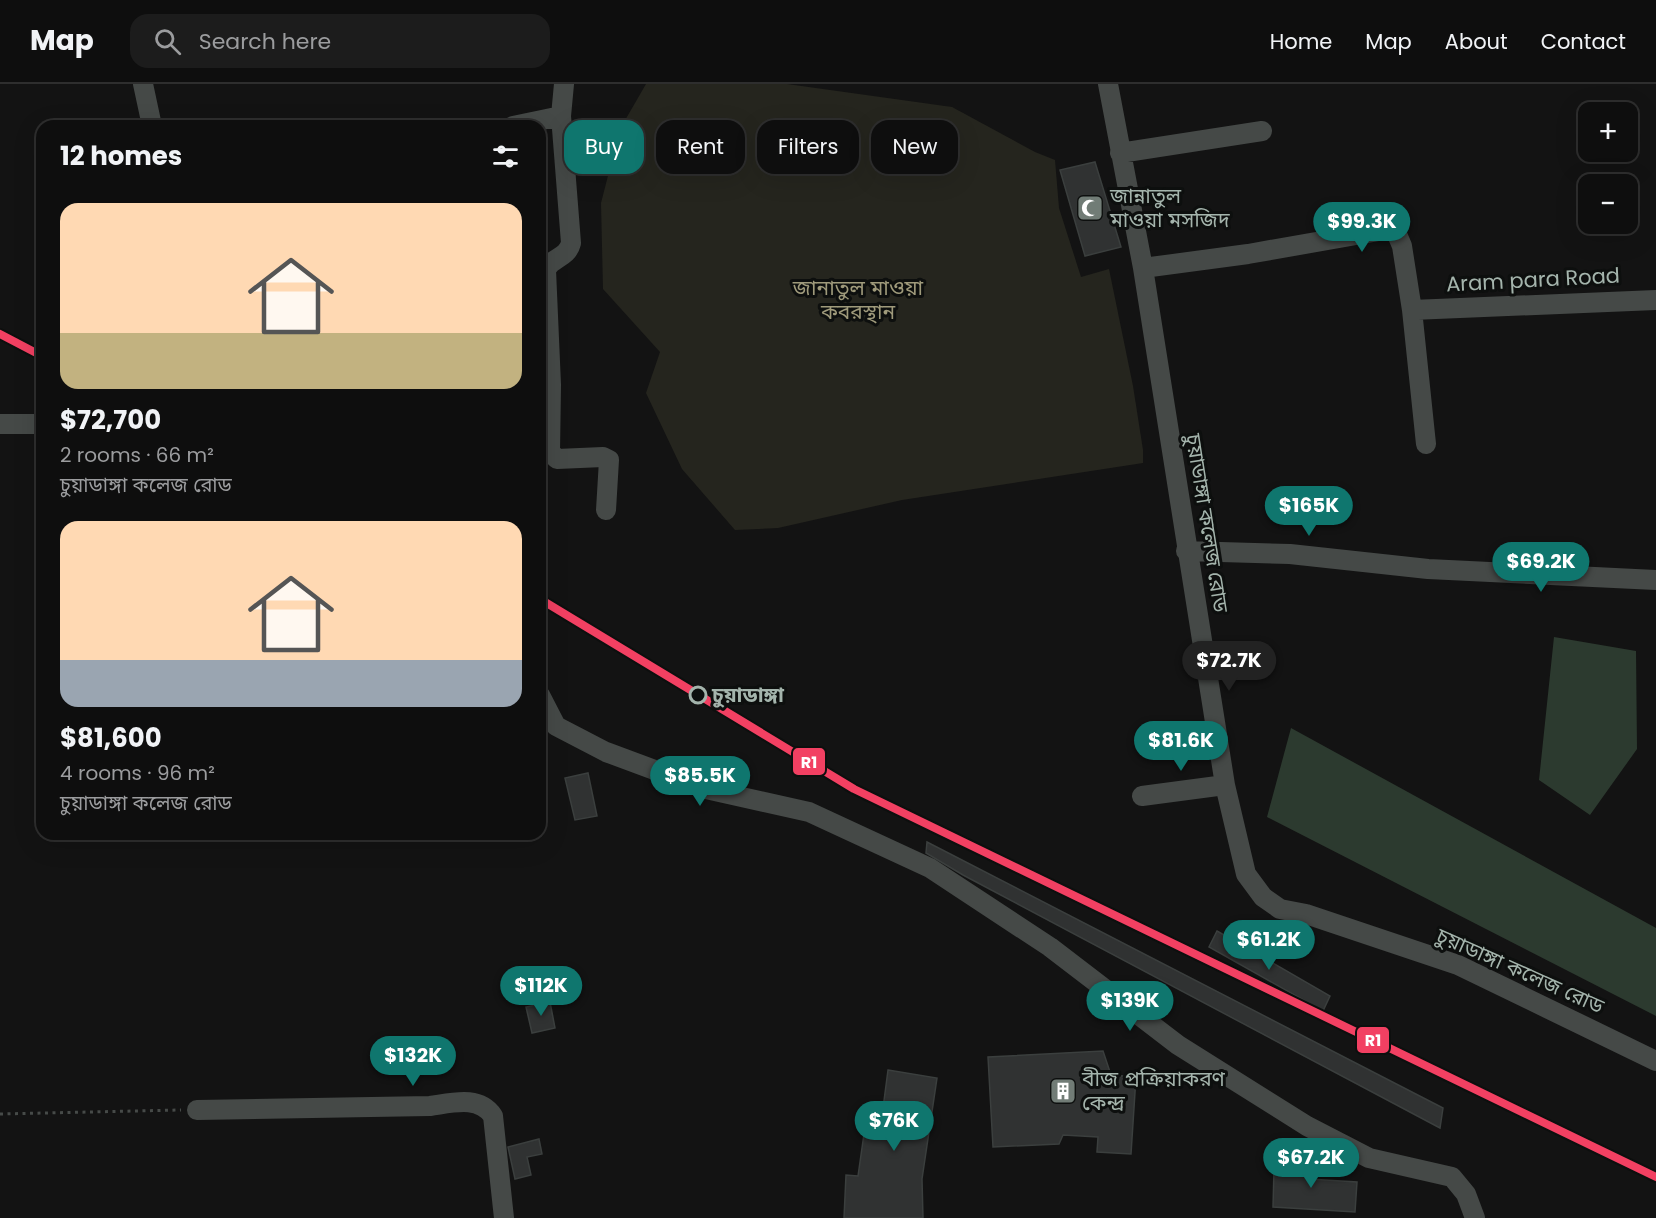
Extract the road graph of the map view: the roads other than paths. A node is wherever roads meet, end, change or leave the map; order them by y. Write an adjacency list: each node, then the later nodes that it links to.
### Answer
1 (143, 84): 5 (street)
2 (564, 84): 4 (street)
3 (1108, 84): 8 (street, চুয়াডাঙ্গা কলেজ রোড)
4 (561, 116): 6 (street); 15 (street)
5 (151, 120)
6 (542, 120)
7 (1262, 131): 8 (street)
8 (1120, 153): 9 (street, চুয়াডাঙ্গা কলেজ রোড)
9 (1143, 268): 11 (street); 16 (street, চুয়াডাঙ্গা কলেজ রোড)
10 (1656, 300): 11 (street, Aram para Road)
11 (1412, 310): 14 (street)
12 (0, 424): 13 (street)
13 (36, 424)
14 (1426, 444)
15 (606, 510)
16 (1186, 550): 17 (street); 19 (street, চুয়াডাঙ্গা কলেজ রোড)
17 (1656, 580)
18 (546, 707): 24 (street)
19 (1225, 786): 20 (street); 21 (street, চুয়াডাঙ্গা কলেজ রোড)
20 (1142, 796)
21 (1656, 1061)
22 (197, 1110): 23 (street)
23 (504, 1218)
24 (1475, 1218)

